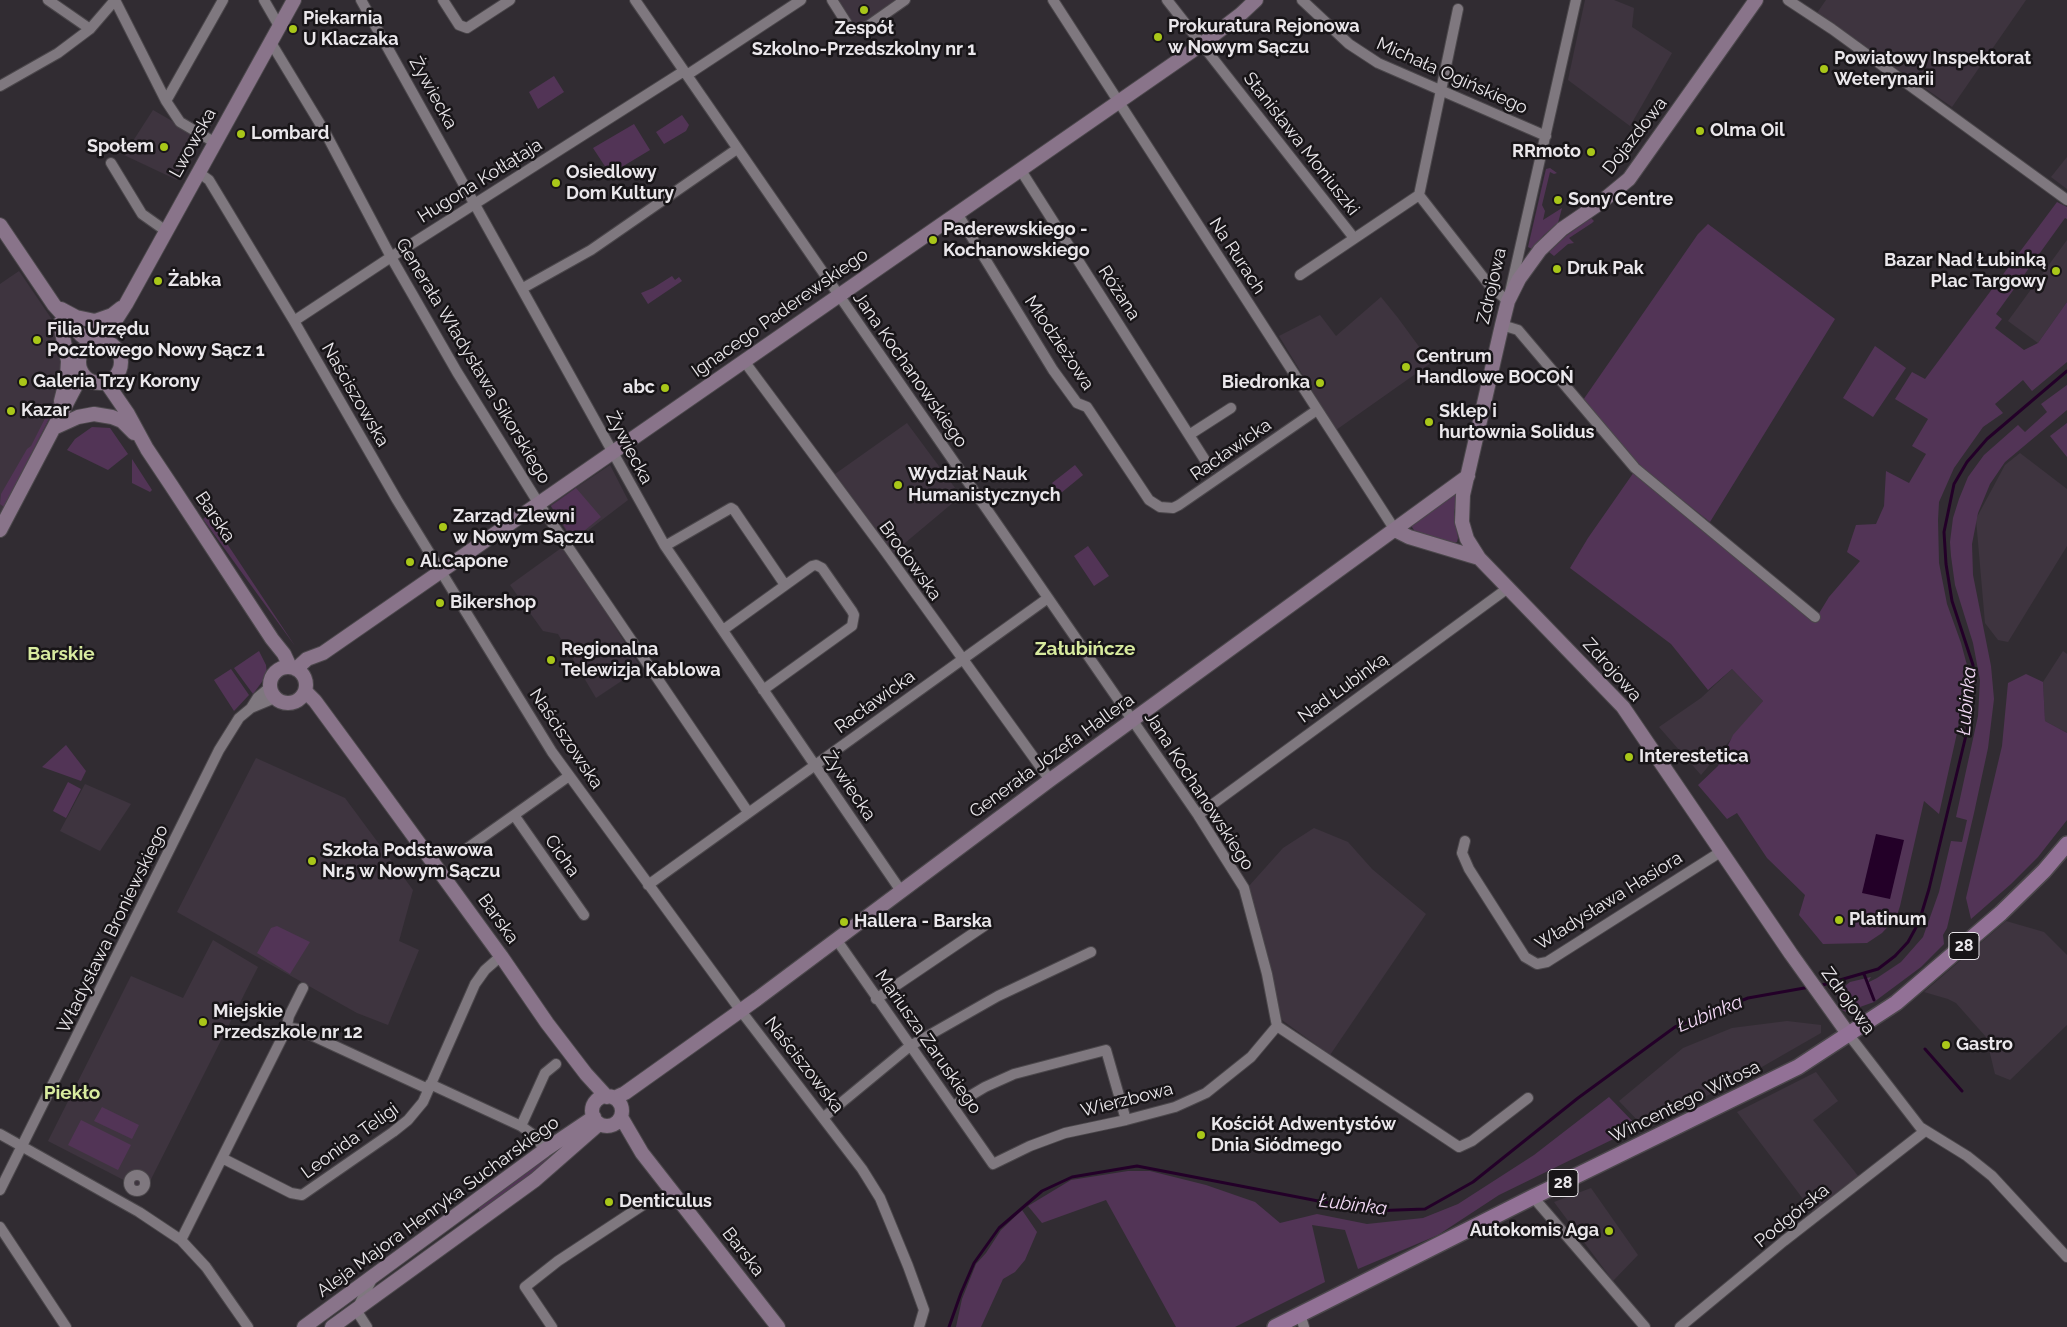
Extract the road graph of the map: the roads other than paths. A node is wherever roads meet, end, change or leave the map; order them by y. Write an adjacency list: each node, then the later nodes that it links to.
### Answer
1 (48, 0): 22 (street)
2 (115, 0): 22 (street); 28 (street)
3 (222, 0): 28 (street)
4 (264, 0): 21 (street)
5 (294, 0): 21 (street, Lwowska)
6 (361, 0): 38 (street, Żywiecka)
7 (443, 0): 8 (street)
8 (510, 0)
9 (635, 0): 25 (street, Jana Kochanowskiego)
10 (801, 0): 25 (street, Hugona Kołłątaja)
11 (832, 0): 12 (street)
12 (905, 0)
13 (1053, 0): 29 (street, Na Rurach)
14 (1167, 0): 24 (street, Stanisława Moniuszki)
15 (1256, 0): 24 (street, Ignacego Paderewskiego)
16 (1302, 0): 27 (street, Michała Ogińskiego)
17 (1576, 0): 30 (street, Zdrojowa)
18 (1756, 0): 47 (street, Dojazdowa)
19 (1788, 0): 37 (street)
20 (1458, 9): 27 (street)
21 (279, 26): 23 (street, Lwowska)
22 (90, 29): 26 (street)
23 (270, 41): 31 (street, Lwowska); 43 (street, Generała Władysława Sikorskiego)
24 (1202, 44): 29 (street, Ignacego Paderewskiego); 42 (street, Stanisława Moniuszki)
25 (685, 73): 32 (street, Jana Kochanowskiego); 38 (street, Hugona Kołłątaja)
26 (0, 86)
27 (1442, 91): 30 (street, Michała Ogińskiego); 36 (street)
28 (166, 101): 31 (street)
29 (1119, 101): 34 (street, Ignacego Paderewskiego); 59 (street, Na Rurach)
30 (1546, 136): 47 (street, Zdrojowa)
31 (214, 142): 35 (street, Lwowska)
32 (737, 149): 45 (street); 46 (street, Jana Kochanowskiego)
33 (112, 163): 40 (street)
34 (1020, 169): 39 (street, Ignacego Paderewskiego); 61 (street, Różana)
35 (198, 172): 40 (street, Lwowska); 50 (street, Naściszowska)
36 (1419, 195): 42 (street); 47 (street)
37 (2067, 200)
38 (476, 203): 43 (street, Hugona Kołłątaja); 45 (street, Żywiecka)
39 (957, 212): 46 (street, Ignacego Paderewskiego); 67 (street, Młodzieżowa)
40 (166, 231): 48 (street, Lwowska)
41 (2, 232): 49 (street)
42 (1354, 238): 44 (street)
43 (391, 257): 50 (street, Hugona Kołłątaja); 66 (street, Generała Władysława Sikorskiego)
44 (1300, 276)
45 (523, 288): 63 (street, Żywiecka)
46 (838, 295): 55 (street, Ignacego Paderewskiego); 75 (street, Jana Kochanowskiego)
47 (1508, 301): 52 (street, Zdrojowa)
48 (126, 304): 49 (street); 53 (street, Lwowska); 54 (street, Lwowska)
49 (54, 305): 51 (street); 53 (street)
50 (294, 321): 72 (street, Naściszowska)
51 (60, 323): 53 (street); 60 (street)
52 (1502, 325): 65 (street, Zdrojowa); 76 (street)
53 (91, 344): 54 (street); 56 (street)
54 (116, 347): 57 (street)
55 (744, 361): 63 (street, Ignacego Paderewskiego); 79 (street, Brodowska)
56 (86, 378): 57 (street); 60 (street)
57 (110, 379): 62 (street, Barska)
58 (1231, 408): 61 (street)
59 (1317, 410): 67 (street, Racławicka); 69 (street, Na Rurach)
60 (56, 426): 62 (street); 68 (street)
61 (1189, 435): 64 (street, Różana)
62 (147, 449): 80 (street, Barska)
63 (612, 452): 66 (street, Ignacego Paderewskiego); 70 (street, Żywiecka)
64 (1210, 468)
65 (1468, 476): 69 (street, Generała Józefa Hallera); 71 (street, Zdrojowa)
66 (539, 504): 72 (street, Ignacego Paderewskiego); 88 (street, Generała Władysława Sikorskiego)
67 (1160, 507)
68 (0, 530)
69 (1395, 530): 71 (street); 84 (street, Generała Józefa Hallera)
70 (665, 546): 73 (street); 77 (street, Żywiecka)
71 (1479, 558): 74 (street, Zdrojowa)
72 (440, 571): 78 (street, Ignacego Paderewskiego); 86 (street, Naściszowska)
73 (786, 585): 77 (street); 81 (street)
74 (1508, 588): 90 (street, Nad Łubinką); 93 (street, Zdrojowa)
75 (1048, 598): 79 (street, Racławicka); 84 (street, Jana Kochanowskiego)
76 (1815, 617)
77 (723, 630): 81 (street, Żywiecka)
78 (323, 653): 80 (street, Ignacego Paderewskiego); 82 (street, Ignacego Paderewskiego)
79 (961, 660): 85 (street, Racławicka); 87 (street, Brodowska)
80 (288, 669): 82 (street); 83 (street)
81 (763, 690): 85 (street, Żywiecka)
82 (302, 691): 83 (street); 101 (street, Barska)
83 (272, 693): 119 (street, Władysława Broniewskiego)
84 (1133, 720): 87 (street, Generała Józefa Hallera); 90 (street, Jana Kochanowskiego)
85 (814, 764): 88 (street, Racławicka); 96 (street, Żywiecka)
86 (569, 776): 89 (street); 95 (street, Naściszowska)
87 (1050, 780): 96 (street, Generała Józefa Hallera)
88 (748, 812): 95 (street, Racławicka)
89 (514, 815): 94 (street); 97 (street, Cicha)
90 (1198, 815): 105 (street, Jana Kochanowskiego)
91 (1465, 841): 93 (street, Władysława Hasiora)
92 (2067, 844): 107 (main road, Wincentego Witosa / 28)
93 (1722, 851): 107 (street, Zdrojowa)
94 (462, 852)
95 (648, 885): 104 (street, Naściszowska)
96 (901, 891): 99 (street, Generała Józefa Hallera)
97 (584, 915)
98 (984, 926): 103 (street)
99 (836, 939): 103 (street, Mariusza Zaruskiego); 104 (street, Generała Józefa Hallera)
100 (1091, 952): 108 (street)
101 (501, 956): 110 (street, Leonida Teligi); 113 (street, Barska)
102 (302, 988): 106 (street)
103 (876, 999): 108 (street, Mariusza Zaruskiego)
104 (741, 1011): 113 (street, Generała Józefa Hallera); 114 (street, Naściszowska)
105 (1277, 1026): 111 (street); 115 (street, Wierzbowa)
106 (286, 1030): 110 (street); 121 (street)
107 (1849, 1035): 117 (street, Zdrojowa); 125 (main road, Wincentego Witosa / 28)
108 (910, 1046): 112 (street, Mariusza Zaruskiego); 114 (street)
109 (556, 1064): 116 (street)
110 (429, 1086): 116 (street); 121 (street, Leonida Teligi)
111 (1528, 1098)
112 (953, 1106): 115 (street); 122 (street, Mariusza Zaruskiego)
113 (608, 1111): 120 (street, Aleja Majora Henryka Sucharskiego); 133 (street, Aleja Majora Henryka Sucharskiego); 141 (street, Barska)
114 (824, 1117): 142 (street, Naściszowska)
115 (1126, 1120): 122 (street, Wierzbowa)
116 (521, 1126): 120 (street)
117 (1925, 1131): 130 (street, Zdrojowa); 145 (street, Podgórska)
118 (0, 1134): 119 (street)
119 (22, 1147): 123 (street, Władysława Broniewskiego); 127 (street)
120 (545, 1150): 131 (street, Aleja Majora Henryka Sucharskiego)
121 (222, 1158): 129 (street)
122 (993, 1164)
123 (0, 1190)
124 (137, 1191): 127 (street)
125 (1532, 1197): 134 (main road, Wincentego Witosa / 28); 144 (street)
126 (643, 1205): 140 (street)
127 (129, 1206): 129 (street)
128 (0, 1228): 135 (street)
129 (181, 1240): 136 (street)
130 (2067, 1257)
131 (373, 1277): 132 (street, Aleja Majora Henryka Sucharskiego); 133 (street)
132 (329, 1309): 133 (street); 137 (street, Aleja Majora Henryka Sucharskiego)
133 (356, 1310): 138 (street, Aleja Majora Henryka Sucharskiego); 139 (street)
134 (1302, 1321): 143 (main road, Wincentego Witosa / 28)
135 (66, 1327)
136 (248, 1327)
137 (304, 1327)
138 (332, 1327)
139 (367, 1327)
140 (552, 1327)
141 (778, 1327)
142 (919, 1327)
143 (1275, 1327)
144 (1646, 1327)
145 (1680, 1327)

